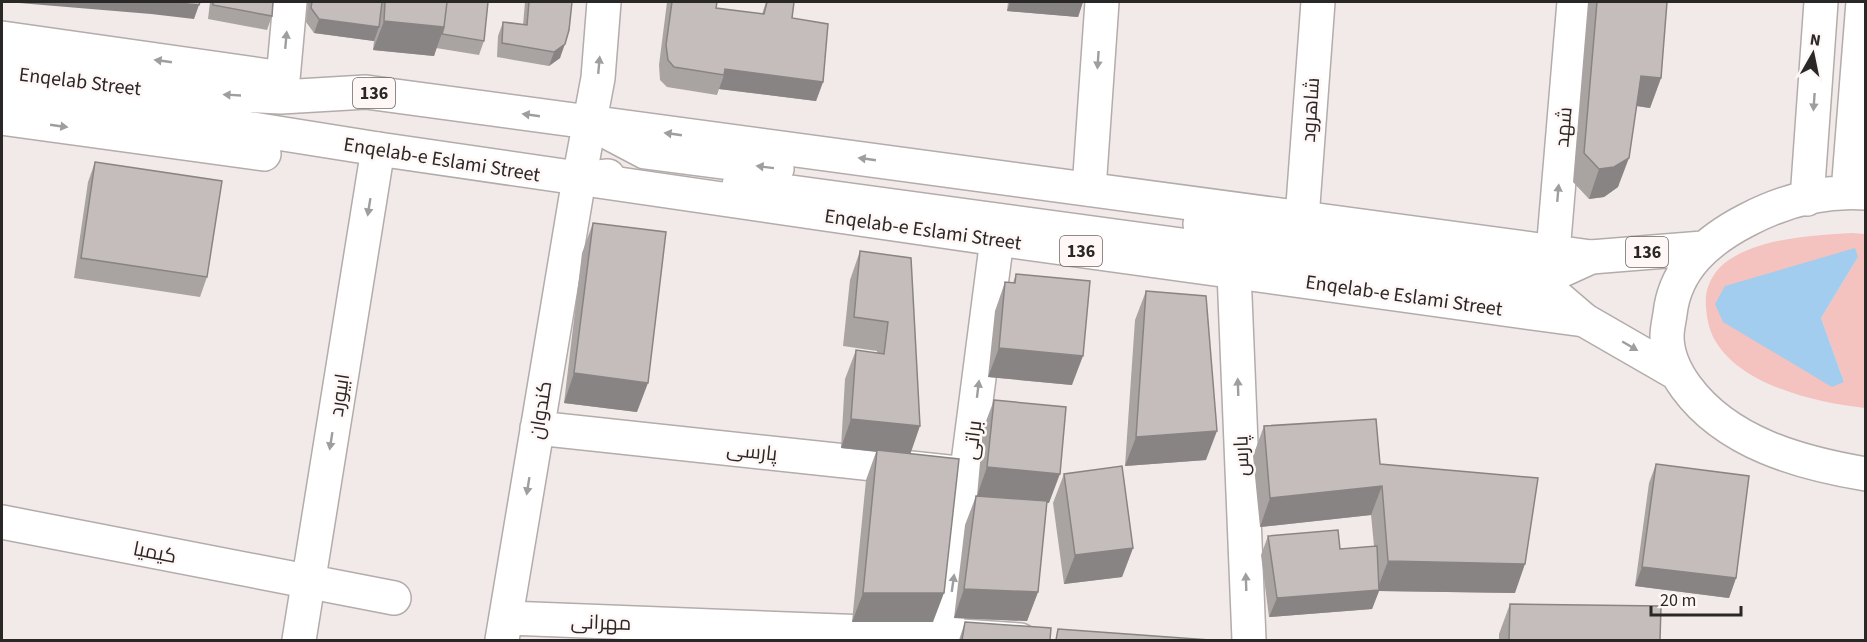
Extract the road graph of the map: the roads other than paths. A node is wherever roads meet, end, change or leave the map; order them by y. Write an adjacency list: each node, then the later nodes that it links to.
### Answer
1 (290, 2): 10 (main road, one-way to 1)
2 (604, 2): 15 (main road, کندوان, one-way to 2)
3 (1102, 2): 18 (main road, one-way to 18)
4 (1318, 2): 21 (main road, شاهرود)
5 (1574, 2): 24 (main road, شهد, one-way to 5)
6 (1821, 2): 20 (main road, one-way to 20)
7 (1863, 2): 19 (main road)
8 (2, 38): 10 (main road, one-way to 8)
9 (2, 70): 13 (main road, Enqelab Street / 136)
10 (283, 79): 11 (main road)
11 (366, 92): 13 (main road, 136, one-way to 13); 15 (main road, 136, one-way to 11)
12 (2, 94): 13 (main road, Enqelab Street / 136)
13 (158, 103): 16 (main road, Enqelab-e Eslami Street / 136)
14 (2, 118): 16 (main road, one-way to 16)
15 (589, 123): 17 (main road, کندوان); 18 (main road, 136, one-way to 15); 25 (main road, one-way to 15)
16 (378, 149): 17 (main road, Enqelab-e Eslami Street / 136); 33 (main road, ابیورد, one-way to 33)
17 (579, 179): 22 (main road, Enqelab-e Eslami Street / 136); 27 (main road); 29 (main road, کندوان)
18 (1089, 189): 21 (main road, 136)
19 (1857, 192): 20 (main road)
20 (1807, 199): 23 (main road)
21 (1302, 218): 24 (main road, 136)
22 (997, 239): 26 (main road, Enqelab-e Eslami Street / 136); 30 (main road, براتی, one-way to 22)
23 (1703, 248): 25 (main road, 136); 28 (main road)
24 (1553, 252): 25 (main road, 136)
25 (1591, 257)
26 (1234, 272): 27 (main road, Enqelab-e Eslami Street / 136); 39 (main road, پارس, one-way to 26)
27 (1584, 320): 28 (main road, Enqelab-e Eslami Street / 136, one-way to 28)
28 (1676, 373): 31 (main road)
29 (537, 428): 30 (main road, پارسی); 35 (main road, کندوان, one-way to 35)
30 (967, 474): 36 (main road, براتی, one-way to 30)
31 (1866, 474)
32 (2, 522): 33 (main road, کیمیا)
33 (309, 582): 34 (main road, کیمیا); 37 (main road, ابیورد)
34 (394, 598)
35 (504, 629): 36 (main road, مهرانی)
36 (945, 638): 38 (main road, مهرانی)
37 (299, 640)
38 (1020, 640)
39 (1249, 640)

